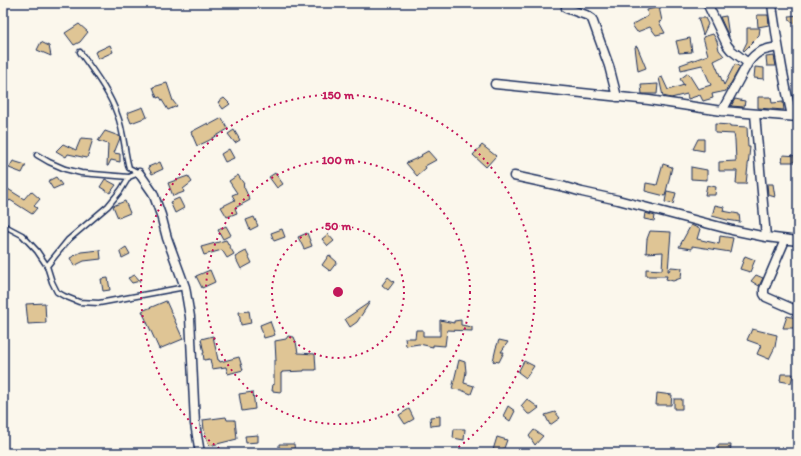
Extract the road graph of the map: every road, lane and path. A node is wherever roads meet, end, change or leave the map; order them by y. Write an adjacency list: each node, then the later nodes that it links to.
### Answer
1 (707, 3): 6 (street)
2 (772, 3): 4 (street)
3 (566, 8): 8 (street)
4 (778, 47): 6 (street); 11 (street)
5 (80, 52): 13 (lane)
6 (748, 63): 9 (street)
7 (495, 84): 8 (street)
8 (617, 97): 9 (street)
9 (722, 112): 10 (street)
10 (755, 114): 11 (street); 17 (street)
11 (795, 117)
12 (37, 155): 15 (lane)
13 (139, 173): 15 (lane); 21 (street)
14 (514, 176): 17 (street)
15 (129, 177): 20 (lane)
16 (3, 225): 20 (lane)
17 (766, 237): 18 (street)
18 (785, 240): 19 (street); 22 (street)
19 (798, 241)
20 (47, 266): 21 (lane)
21 (185, 287): 23 (street)
22 (798, 310)
23 (200, 453)

